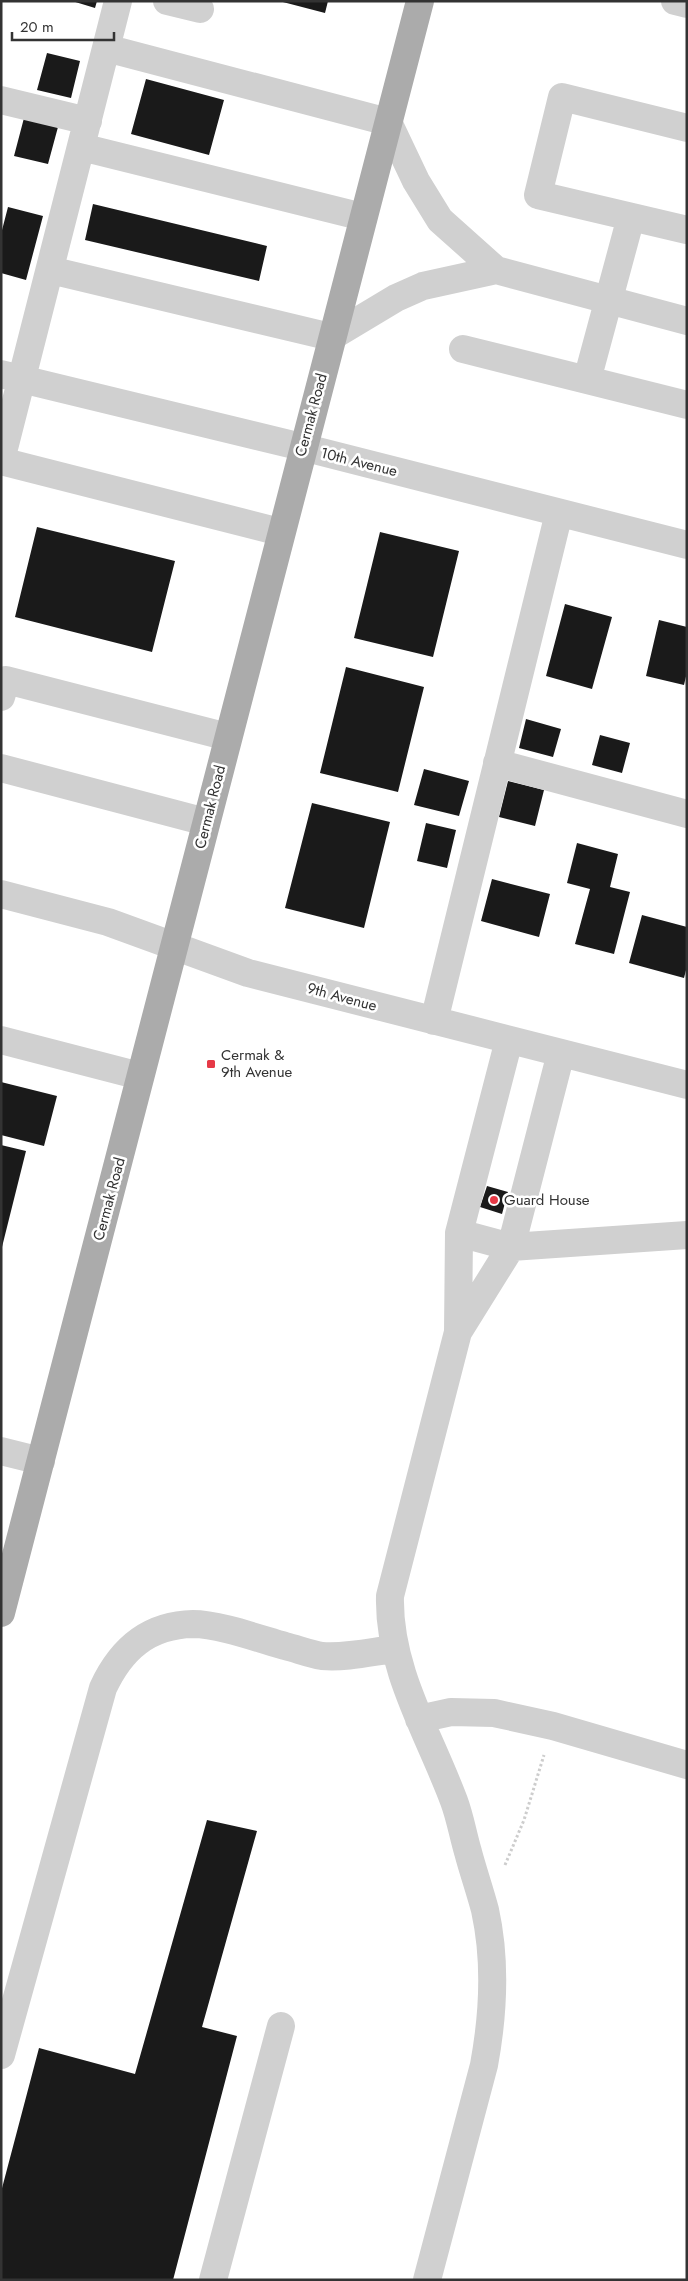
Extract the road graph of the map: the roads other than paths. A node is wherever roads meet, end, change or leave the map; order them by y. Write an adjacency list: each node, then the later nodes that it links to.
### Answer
1 (118, 1): 7 (street)
2 (167, 1): 6 (street)
3 (420, 1): 10 (main road, Cermak Road)
4 (676, 1): 5 (street)
5 (687, 4)
6 (200, 8)
7 (106, 48): 9 (street); 10 (street)
8 (1, 100): 9 (street)
9 (88, 121): 12 (street)
10 (388, 122): 13 (main road, Cermak Road); 17 (street)
11 (687, 128): 14 (street)
12 (81, 147): 13 (street); 16 (street)
13 (363, 217): 20 (main road, Cermak Road)
14 (631, 217): 15 (street); 18 (street)
15 (687, 230)
16 (50, 270): 20 (street); 22 (street)
17 (496, 270): 18 (street); 20 (street)
18 (608, 300): 19 (street); 23 (street)
19 (687, 321)
20 (332, 337): 25 (main road, Cermak Road)
21 (462, 349): 23 (street)
22 (12, 376): 25 (street, 10th Avenue); 26 (street)
23 (587, 380): 24 (street)
24 (687, 405)
25 (302, 447): 27 (street, 10th Avenue); 28 (main road, Cermak Road)
26 (1, 461): 28 (street)
27 (559, 513): 29 (street, 10th Avenue); 32 (street)
28 (280, 532): 31 (main road, Cermak Road)
29 (687, 545)
30 (1, 697): 31 (street)
31 (228, 737): 35 (main road, Cermak Road)
32 (497, 763): 34 (street); 38 (street)
33 (1, 768): 35 (street)
34 (687, 814)
35 (206, 822): 37 (main road, Cermak Road)
36 (1, 894): 37 (street, 9th Avenue)
37 (174, 946): 38 (street, 9th Avenue); 42 (main road, Cermak Road)
38 (434, 1021): 40 (street, 9th Avenue)
39 (1, 1040): 42 (street)
40 (509, 1040): 41 (street, 9th Avenue); 44 (street)
41 (561, 1053): 43 (street, 9th Avenue); 46 (street)
42 (140, 1076): 49 (main road, Cermak Road)
43 (687, 1086)
44 (459, 1233): 46 (street); 47 (street)
45 (687, 1234): 46 (street)
46 (510, 1247): 47 (street)
47 (458, 1332): 52 (street)
48 (1, 1451): 49 (street)
49 (41, 1461): 50 (main road, Cermak Road)
50 (9, 1548): 51 (main road, Cermak Road)
51 (1, 1613)
52 (394, 1649): 53 (street); 56 (street)
53 (419, 1719): 54 (street); 58 (street)
54 (687, 1765)
55 (281, 2026): 57 (street)
56 (1, 2055)
57 (213, 2280)
58 (428, 2280)

